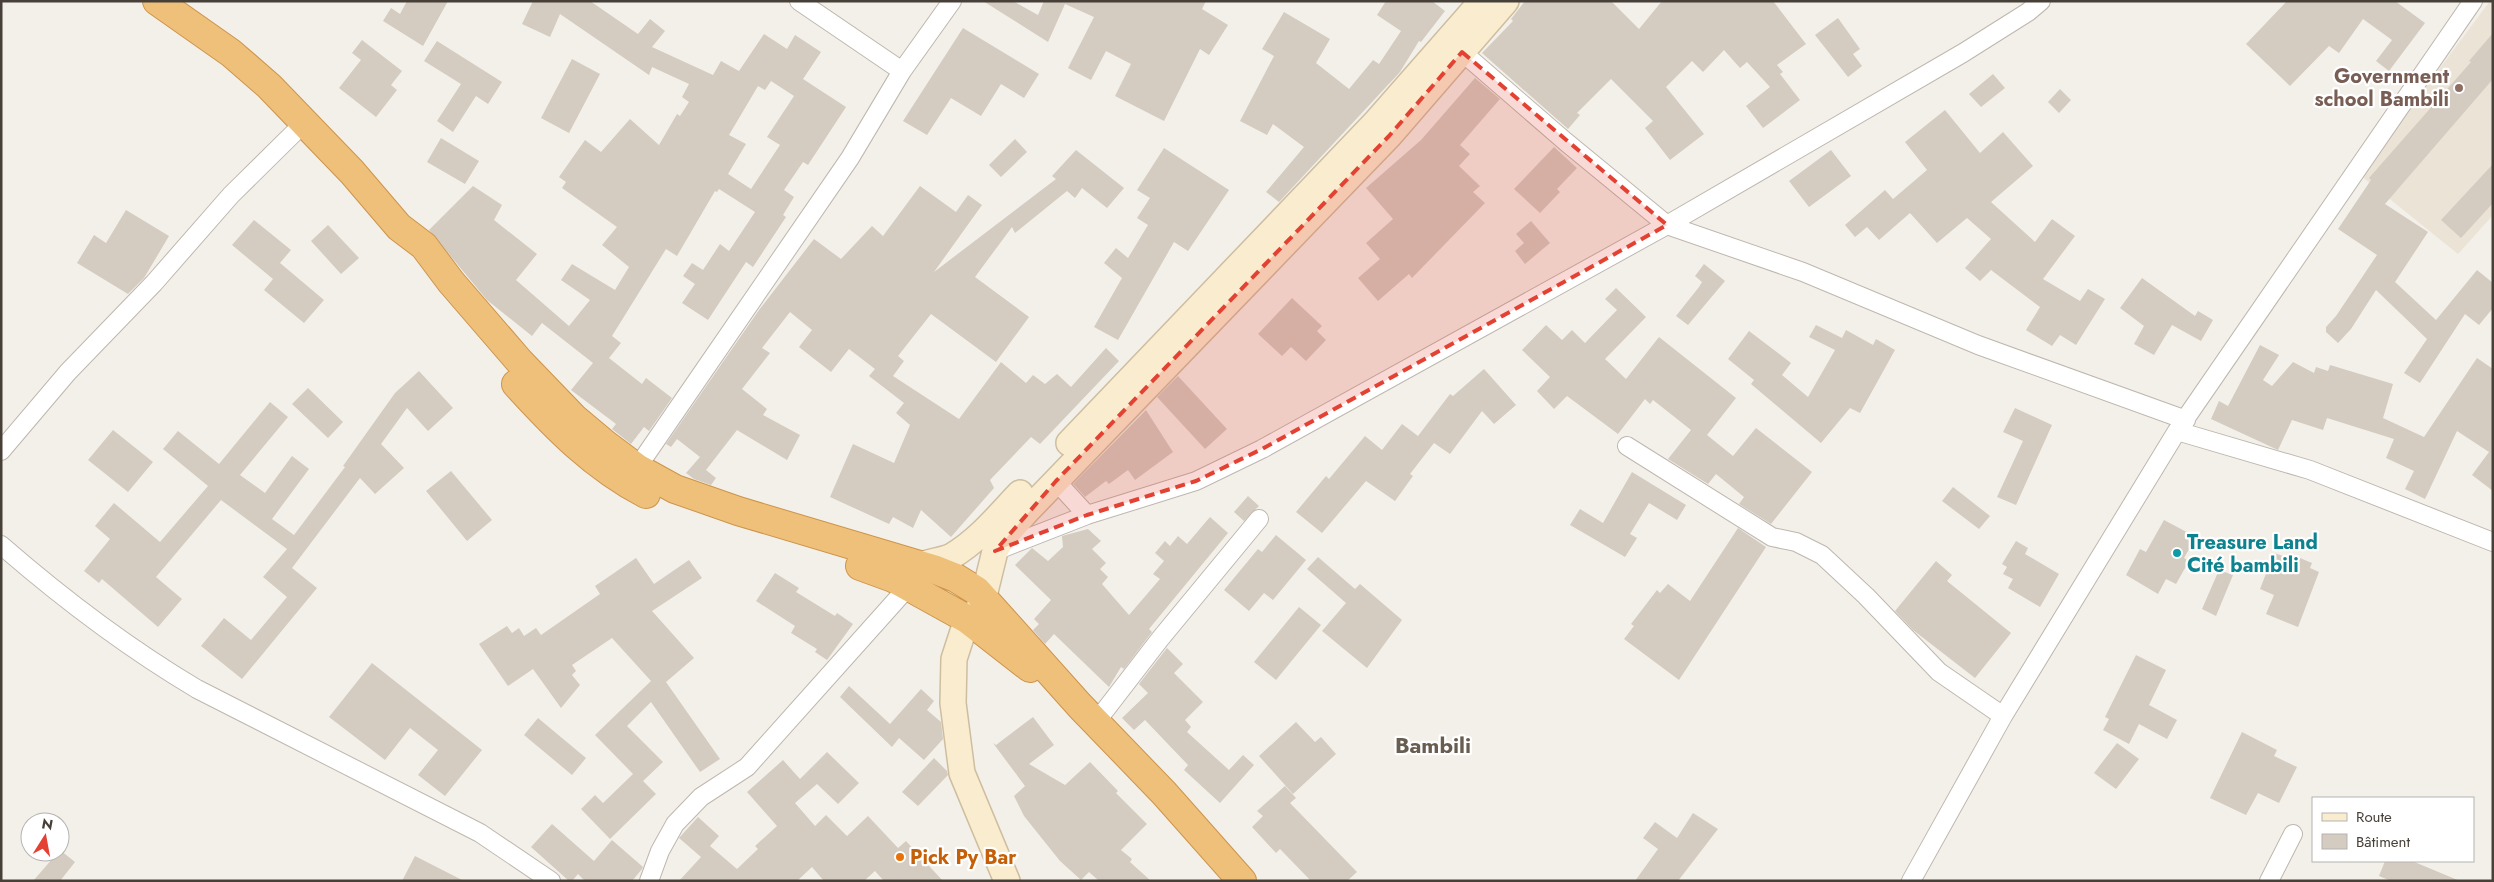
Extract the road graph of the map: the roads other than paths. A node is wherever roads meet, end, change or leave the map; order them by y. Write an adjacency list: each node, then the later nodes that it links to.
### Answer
1 (157, 1): 10 (highway)
2 (799, 1): 9 (street)
3 (952, 1): 9 (street)
4 (1482, 1): 22 (street)
5 (1506, 1): 8 (street)
6 (2041, 1): 11 (street)
7 (2473, 1): 12 (street)
8 (1462, 52): 11 (street); 16 (street)
9 (902, 71): 15 (street)
10 (305, 122): 14 (street); 15 (highway)
11 (1667, 225): 12 (street); 17 (street)
12 (2181, 426): 19 (street); 26 (street)
13 (1627, 446): 26 (street)
14 (1, 451)
15 (632, 476): 22 (highway)
16 (1056, 481): 17 (street); 21 (street)
17 (1087, 515): 21 (street)
18 (1259, 519): 25 (street)
19 (2493, 542)
20 (1, 545): 28 (street)
21 (995, 551): 23 (street)
22 (912, 580): 23 (highway); 24 (highway); 29 (street)
23 (984, 597): 24 (street); 25 (highway)
24 (967, 619): 25 (highway); 30 (street)
25 (1088, 714): 31 (highway)
26 (2003, 716): 32 (street)
27 (2293, 834): 33 (street)
28 (551, 881)
29 (649, 881)
30 (1007, 881)
31 (1242, 881)
32 (1911, 881)
33 (2269, 881)

